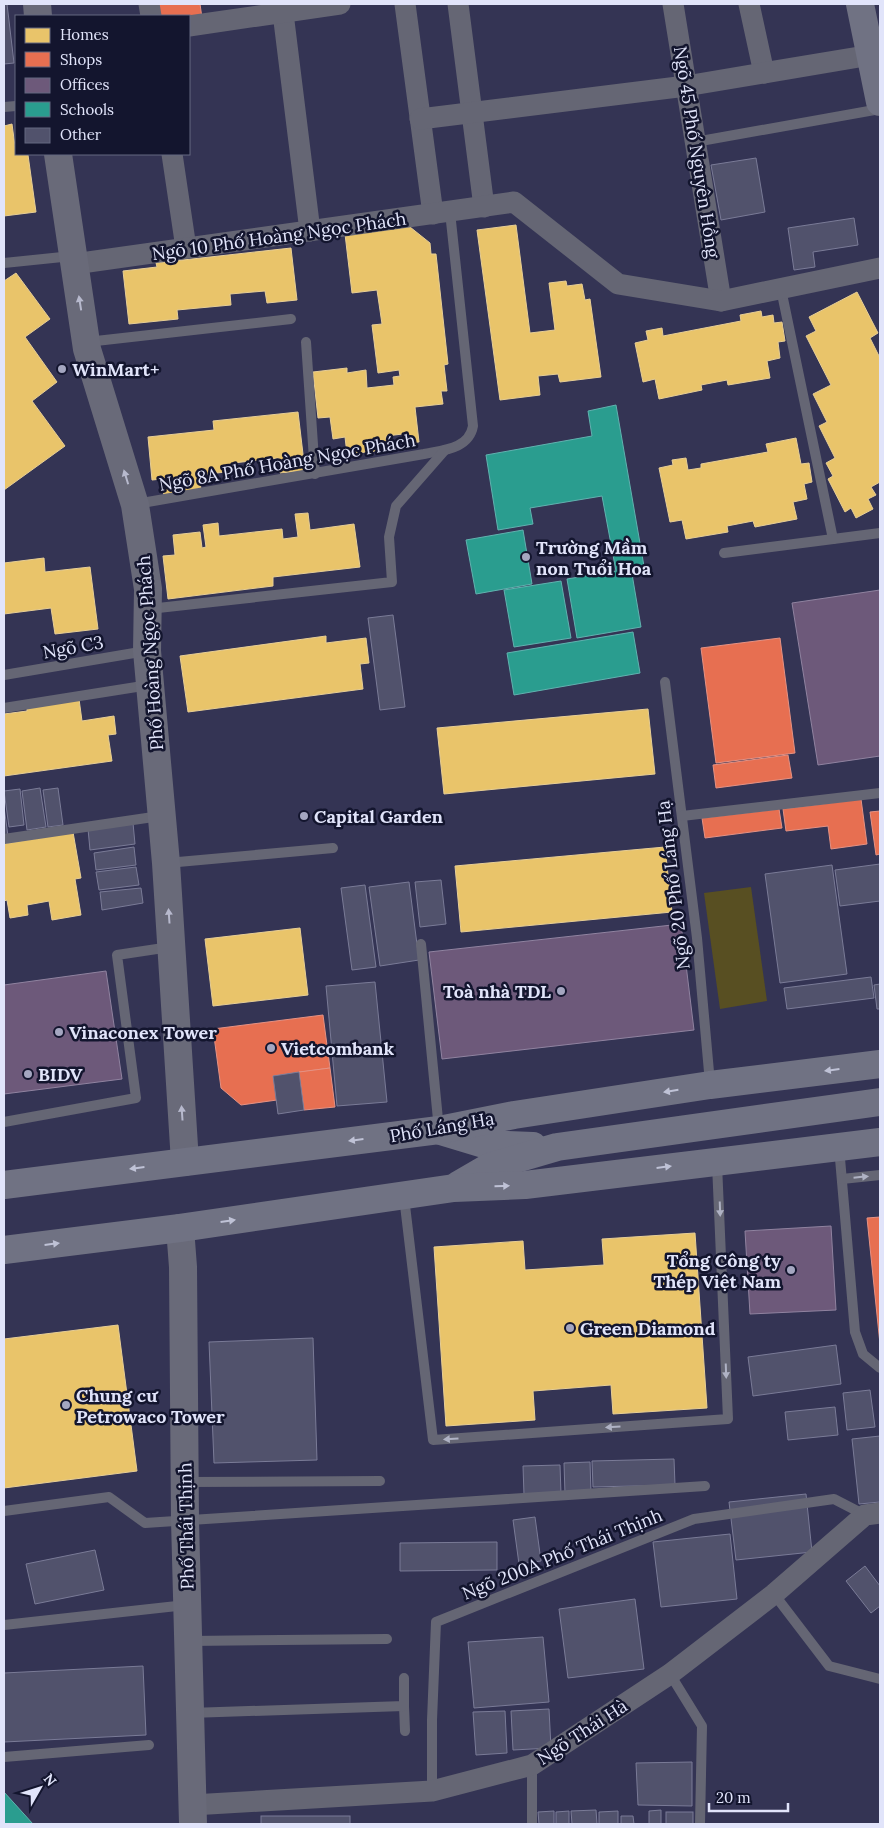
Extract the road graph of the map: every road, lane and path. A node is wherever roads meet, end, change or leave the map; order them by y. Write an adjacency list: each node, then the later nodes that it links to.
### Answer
1 (340, 4): 7 (street)
2 (405, 4): 15 (street)
3 (458, 4): 14 (street)
4 (673, 4): 11 (street, Ngõ 45 Phố Nguyên Hồng)
5 (749, 4): 10 (street)
6 (860, 4): 9 (main road)
7 (283, 13): 8 (street); 21 (street)
8 (190, 26)
9 (871, 55): 10 (street); 12 (main road)
10 (764, 73): 11 (street)
11 (686, 86): 14 (street); 16 (street, Ngõ 45 Phố Nguyên Hồng)
12 (880, 102)
13 (880, 109): 16 (lane)
14 (472, 112): 15 (street); 19 (street)
15 (420, 119): 20 (street)
16 (695, 142): 27 (street, Ngõ 45 Phố Nguyên Hồng)
17 (58, 155): 23 (street, Phố Hoàng Ngọc Phách)
18 (172, 155): 22 (street)
19 (484, 207): 20 (street, Ngõ 10 Phố Hoàng Ngọc Phách); 27 (street, Ngõ 10 Phố Hoàng Ngọc Phách)
20 (442, 213): 21 (street, Ngõ 10 Phố Hoàng Ngọc Phách); 31 (lane)
21 (310, 231): 22 (street, Ngõ 10 Phố Hoàng Ngọc Phách)
22 (186, 248): 23 (street, Ngõ 10 Phố Hoàng Ngọc Phách)
23 (74, 260): 24 (lane); 29 (street, Phố Hoàng Ngọc Phách, one-way to 23)
24 (4, 263)
25 (880, 268): 26 (street)
26 (781, 288): 27 (street); 35 (lane)
27 (721, 301)
28 (291, 320): 29 (lane)
29 (86, 342): 33 (street, Phố Hoàng Ngọc Phách, one-way to 29)
30 (306, 342): 32 (lane)
31 (446, 450): 32 (lane, Ngõ 8A Phố Hoàng Ngọc Phách); 37 (lane)
32 (316, 474): 33 (lane, Ngõ 8A Phố Hoàng Ngọc Phách)
33 (135, 505): 37 (street, Phố Hoàng Ngọc Phách)
34 (880, 532): 35 (lane)
35 (833, 539): 36 (lane)
36 (724, 553)
37 (148, 609): 38 (street, Phố Hoàng Ngọc Phách)
38 (147, 651): 39 (lane, Ngõ C3); 41 (street, Phố Hoàng Ngọc Phách)
39 (4, 675)
40 (664, 682): 45 (lane, Ngõ 20 Phố Láng Hạ)
41 (150, 685): 42 (lane); 44 (street, Phố Hoàng Ngọc Phách)
42 (4, 708)
43 (880, 792): 45 (lane)
44 (161, 816): 46 (lane); 48 (street, Phố Hoàng Ngọc Phách)
45 (682, 816): 52 (lane, Ngõ 20 Phố Láng Hạ)
46 (4, 839)
47 (333, 848): 48 (lane)
48 (166, 863): 50 (street, Phố Hoàng Ngọc Phách, one-way to 48)
49 (421, 944): 55 (lane)
50 (171, 947): 54 (lane); 60 (street, Phố Hoàng Ngọc Phách, one-way to 50)
51 (880, 1064): 52 (main road, Phố Láng Hạ, one-way to 52)
52 (710, 1085): 55 (main road, Phố Láng Hạ, one-way to 55)
53 (880, 1102): 58 (main road)
54 (4, 1122)
55 (439, 1130): 58 (main road); 60 (main road, Phố Láng Hạ, one-way to 60)
56 (880, 1142): 57 (main road)
57 (839, 1146): 59 (main road); 62 (lane)
58 (557, 1147): 64 (main road)
59 (717, 1160): 64 (main road, one-way to 59); 65 (lane, one-way to 65)
60 (185, 1162): 63 (main road, Phố Láng Hạ, one-way to 63)
61 (880, 1175): 62 (lane, one-way to 61)
62 (842, 1179): 68 (lane)
63 (4, 1185)
64 (454, 1188): 65 (main road)
65 (404, 1195): 66 (main road, one-way to 65)
66 (180, 1228): 67 (main road, one-way to 66); 70 (street, Phố Thái Thịnh)
67 (4, 1250)
68 (880, 1368)
69 (380, 1481): 70 (lane)
70 (185, 1482): 74 (street, Phố Thái Thịnh)
71 (705, 1486): 74 (lane)
72 (4, 1512): 74 (lane)
73 (873, 1514): 75 (street, Ngõ Thái Hà); 89 (lane, Ngõ 200A Phố Thái Thịnh)
74 (185, 1520): 76 (street, Phố Thái Thịnh)
75 (774, 1594): 80 (street, Ngõ Thái Hà); 82 (lane)
76 (187, 1605): 77 (lane); 79 (street, Phố Thái Thịnh)
77 (4, 1625)
78 (387, 1639): 79 (lane)
79 (188, 1641): 84 (street, Phố Thái Thịnh)
80 (670, 1674): 88 (street, Ngõ Thái Hà); 92 (lane)
81 (404, 1678): 83 (lane)
82 (880, 1679)
83 (404, 1706): 84 (lane); 85 (lane)
84 (189, 1713): 90 (street, Phố Thái Thịnh)
85 (405, 1731)
86 (149, 1744): 87 (lane)
87 (4, 1757)
88 (532, 1765): 89 (street, Ngõ Thái Hà); 91 (lane)
89 (432, 1791): 90 (street, Ngõ Thái Hà)
90 (193, 1815)
91 (532, 1824)
92 (700, 1824)

